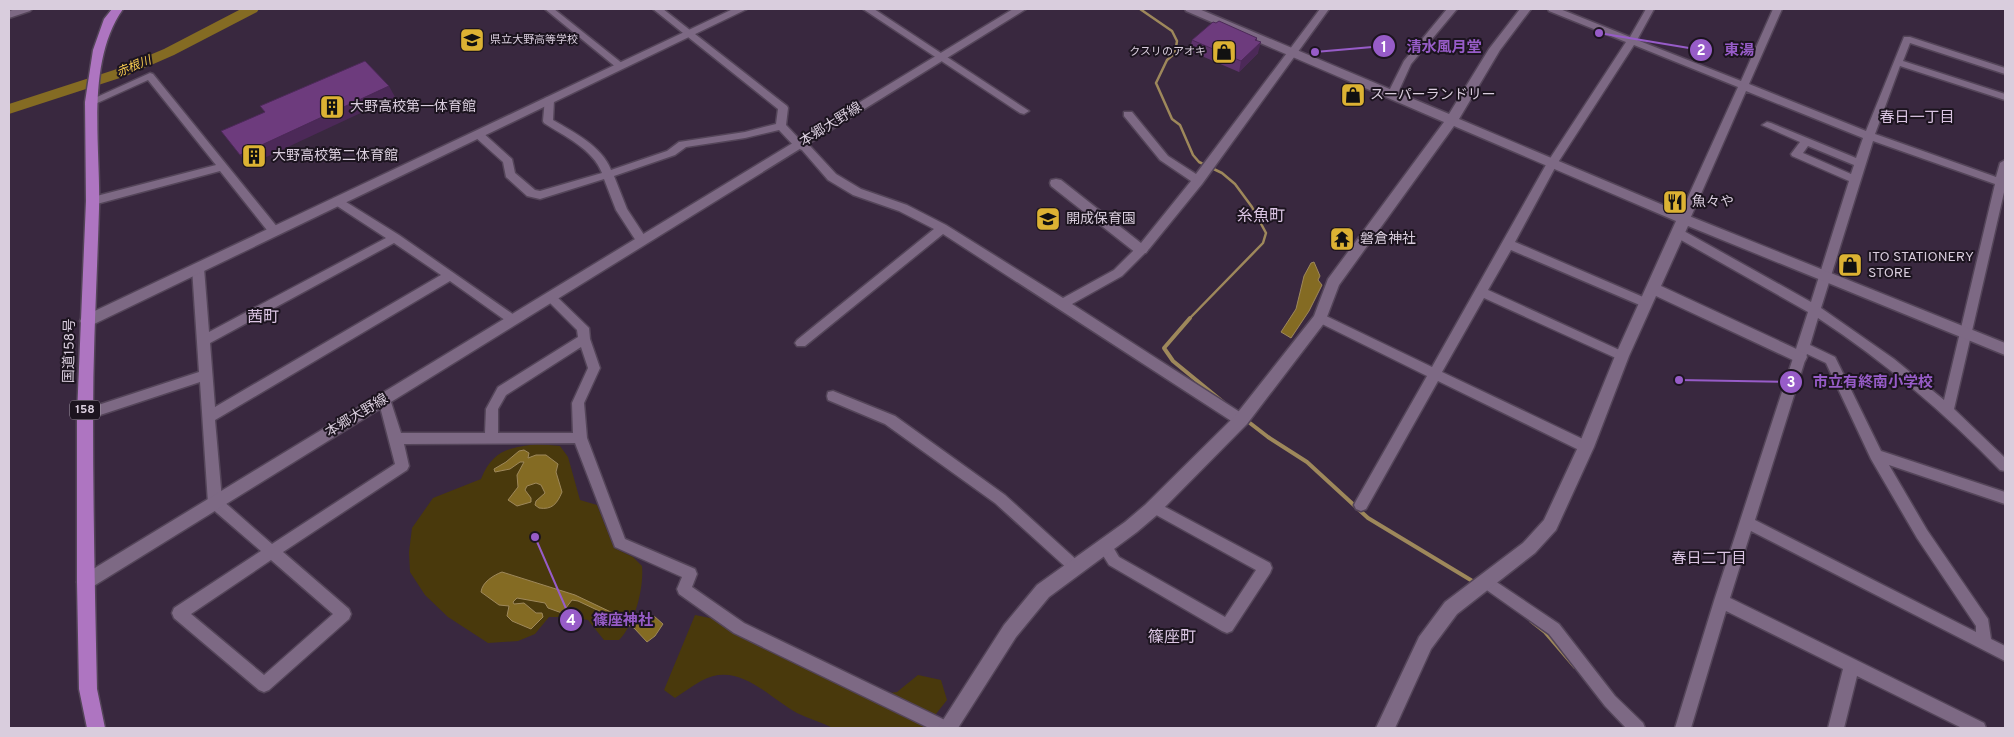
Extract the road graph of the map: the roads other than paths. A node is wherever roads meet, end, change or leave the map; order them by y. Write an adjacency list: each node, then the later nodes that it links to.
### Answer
1 (26, 9): 15 (street)
2 (117, 9): 25 (highway, 国道158号 / 158)
3 (550, 9): 21 (street)
4 (658, 9): 16 (street)
5 (741, 9): 16 (street)
6 (868, 9): 19 (street)
7 (1020, 9): 19 (street, 本郷大野線)
8 (1190, 9): 18 (street)
9 (1325, 9): 18 (street)
10 (1452, 9): 24 (street)
11 (1526, 9): 30 (street)
12 (1552, 9): 17 (street)
13 (1650, 9): 17 (street)
14 (1778, 9): 23 (street)
15 (9, 15)
16 (690, 32): 21 (street); 32 (street)
17 (1632, 41): 23 (street); 37 (street)
18 (1292, 52): 24 (street); 43 (street)
19 (942, 57): 28 (street); 36 (street, 本郷大野線)
20 (1897, 62): 22 (street); 26 (street); 34 (street)
21 (620, 66): 27 (street)
22 (2005, 71)
23 (1744, 85): 34 (street); 48 (street)
24 (1392, 95): 30 (street)
25 (92, 97): 40 (street); 46 (highway, 国道158号 / 158)
26 (2005, 97)
27 (549, 100): 33 (street); 41 (street)
28 (1024, 111)
29 (1128, 114): 43 (street)
30 (1451, 120): 37 (street); 65 (street)
31 (1767, 125): 35 (street)
32 (780, 126): 36 (street); 41 (street)
33 (478, 134): 41 (street); 47 (street)
34 (1869, 136): 38 (street); 45 (street)
35 (1806, 141): 38 (street); 42 (street)
36 (799, 144): 49 (street); 53 (street, 本郷大野線)
37 (1552, 163): 48 (street); 54 (street)
38 (1860, 163): 42 (street)
39 (2005, 163): 45 (street)
40 (223, 167): 46 (street); 50 (street)
41 (607, 175): 53 (street)
42 (1855, 180): 58 (street)
43 (1198, 181): 55 (street)
44 (1056, 183): 55 (street)
45 (2003, 184): 68 (street)
46 (93, 201): 67 (highway, 国道158号 / 158)
47 (338, 201): 50 (street); 52 (street)
48 (1684, 219): 51 (street); 58 (street)
49 (942, 228): 63 (street); 71 (street)
50 (274, 231): 56 (street)
51 (1678, 233): 59 (street); 64 (street)
52 (395, 238): 57 (street); 70 (street)
53 (642, 241): 61 (street, 本郷大野線)
54 (1508, 244): 60 (street); 62 (street)
55 (1141, 250): 63 (street)
56 (198, 268): 67 (street); 70 (street)
57 (450, 275): 66 (street); 81 (street)
58 (1825, 275): 64 (street); 68 (street)
59 (1653, 288): 62 (street); 73 (street)
60 (1482, 292): 74 (street); 75 (street)
61 (550, 297): 66 (street, 本郷大野線); 69 (street)
62 (1646, 303): 74 (street)
63 (1063, 304): 82 (street)
64 (1814, 310): 73 (street); 79 (street)
65 (1320, 318): 75 (street); 82 (street)
66 (513, 320): 78 (street, 本郷大野線)
67 (87, 321): 80 (highway, 国道158号 / 158)
68 (1967, 334): 72 (street); 79 (street)
69 (584, 339): 84 (street); 85 (street)
70 (203, 341): 76 (street)
71 (801, 343)
72 (2005, 349)
73 (1801, 352): 87 (street); 93 (street)
74 (1622, 356): 86 (street)
75 (1434, 374): 86 (street); 91 (street)
76 (206, 375): 80 (street); 81 (street)
77 (832, 396): 96 (street)
78 (384, 400): 83 (street); 90 (street, 本郷大野線)
79 (1948, 409): 88 (street)
80 (85, 415): 98 (highway, 国道158号 / 158)
81 (208, 417): 90 (street)
82 (1241, 420): 92 (street)
83 (396, 438): 85 (street); 95 (street)
84 (580, 438): 85 (street); 104 (street)
85 (491, 439)
86 (1586, 447): 97 (street)
87 (1876, 455): 89 (street); 100 (street)
88 (2005, 466)
89 (2005, 498)
90 (214, 503): 95 (street); 98 (street, 本郷大野線)
91 (1361, 505)
92 (1154, 506): 94 (street); 94 (street)
93 (1748, 524): 99 (street); 100 (street)
94 (1104, 546): 96 (street)
95 (271, 551): 95 (street)
96 (1075, 567): 104 (street)
97 (1486, 581): 105 (street); 106 (street)
98 (86, 582): 103 (highway, 国道158号 / 158)
99 (1721, 601): 102 (street); 107 (street)
100 (1984, 642): 101 (street)
101 (2005, 654)
102 (1852, 664): 108 (street); 109 (street)
103 (96, 728)
104 (946, 728)
105 (1385, 728)
106 (1637, 728)
107 (1683, 728)
108 (1836, 728)
109 (1978, 728)

